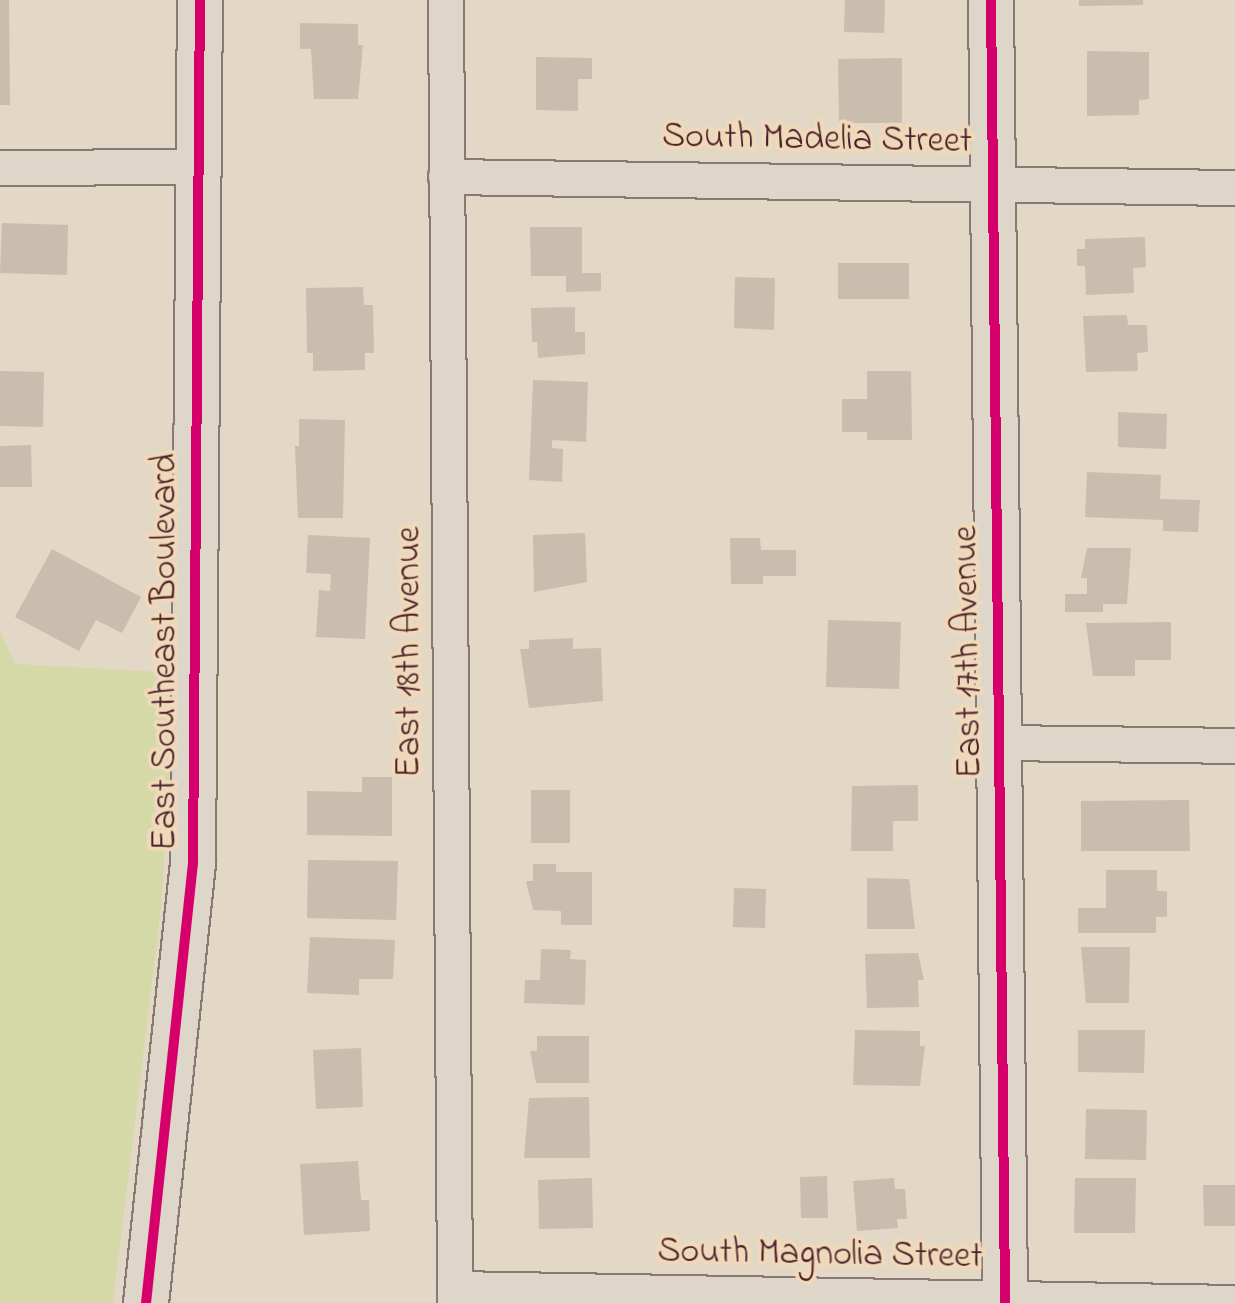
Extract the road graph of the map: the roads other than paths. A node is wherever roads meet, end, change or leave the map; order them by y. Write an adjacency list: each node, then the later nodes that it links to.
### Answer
1 (200, 0): 4 (main road, East Southeast Boulevard)
2 (446, 0): 6 (street, East 18th Avenue)
3 (991, 0): 7 (main road, East 17th Avenue)
4 (197, 167): 5 (street); 13 (main road, East Southeast Boulevard)
5 (0, 168)
6 (446, 177): 7 (street, South Madelia Street); 11 (street, East 18th Avenue)
7 (993, 182): 8 (street, South Madelia Street); 9 (main road, East 17th Avenue)
8 (1235, 188)
9 (998, 743): 10 (street); 12 (main road, East 17th Avenue)
10 (1235, 746)
11 (455, 1296): 12 (street, South Magnolia Street)
12 (1005, 1300): 14 (street, South Magnolia Street)
13 (146, 1303)
14 (1232, 1303)

